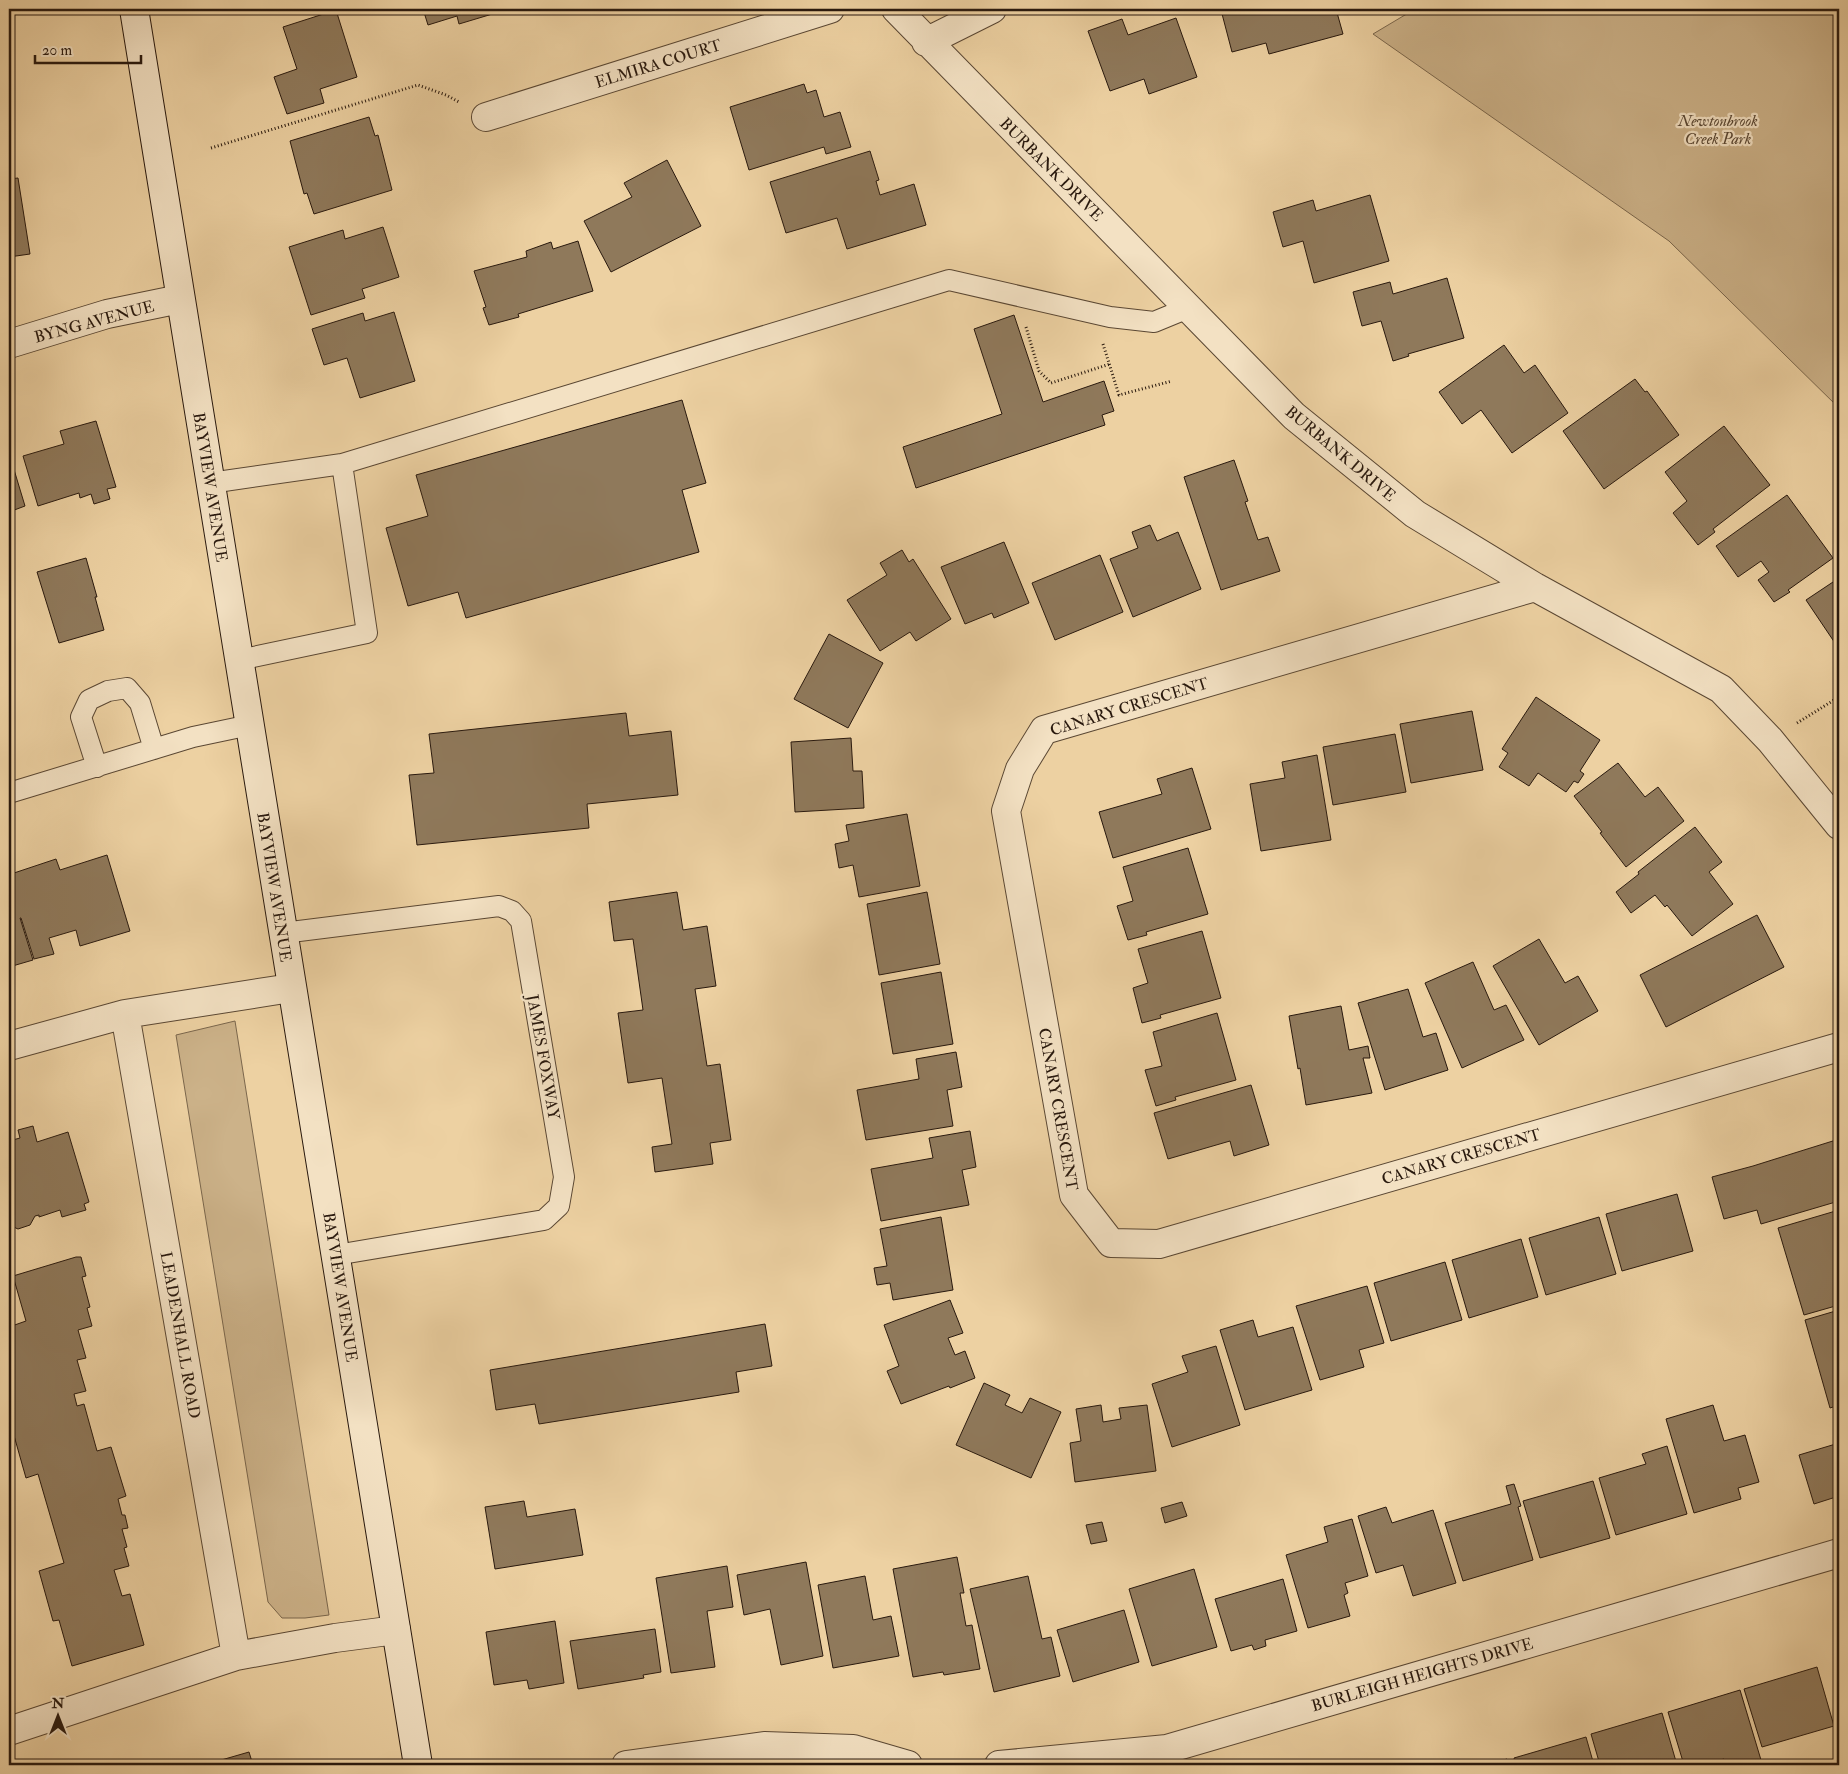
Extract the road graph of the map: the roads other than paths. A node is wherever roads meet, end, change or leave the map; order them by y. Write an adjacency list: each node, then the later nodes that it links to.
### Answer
1 (134, 9): 7 (street, BAYVIEW AVENUE)
2 (830, 9): 6 (street, ELMIRA COURT)
3 (896, 9): 5 (street, BURBANK DRIVE)
4 (992, 9): 5 (street)
5 (926, 42): 8 (street, BURBANK DRIVE)
6 (486, 117)
7 (180, 300): 9 (street, BYNG AVENUE); 11 (street, BAYVIEW AVENUE)
8 (1188, 308): 10 (lane); 12 (street, BURBANK DRIVE)
9 (9, 344)
10 (342, 464): 11 (lane); 13 (lane)
11 (210, 483): 13 (street, BAYVIEW AVENUE)
12 (1535, 587): 18 (street, BURBANK DRIVE); 23 (street, CANARY CRESCENT)
13 (239, 660): 14 (street, BAYVIEW AVENUE)
14 (250, 725): 15 (lane); 19 (street, BAYVIEW AVENUE)
15 (154, 749): 16 (lane); 16 (lane)
16 (97, 767): 17 (lane)
17 (9, 793)
18 (1839, 825)
19 (283, 933): 20 (street, BAYVIEW AVENUE); 24 (lane, JAMES FOXWAY)
20 (291, 988): 21 (street); 24 (street, BAYVIEW AVENUE)
21 (125, 1014): 22 (street); 27 (street, LEADENHALL ROAD)
22 (9, 1046)
23 (1839, 1047)
24 (336, 1255): 26 (street, BAYVIEW AVENUE)
25 (1839, 1553): 32 (street, BURLEIGH HEIGHTS DRIVE)
26 (396, 1630): 27 (street); 29 (street, BAYVIEW AVENUE)
27 (236, 1656): 28 (street)
28 (9, 1731)
29 (418, 1765)
30 (626, 1765): 31 (street)
31 (908, 1765)
32 (999, 1765)

